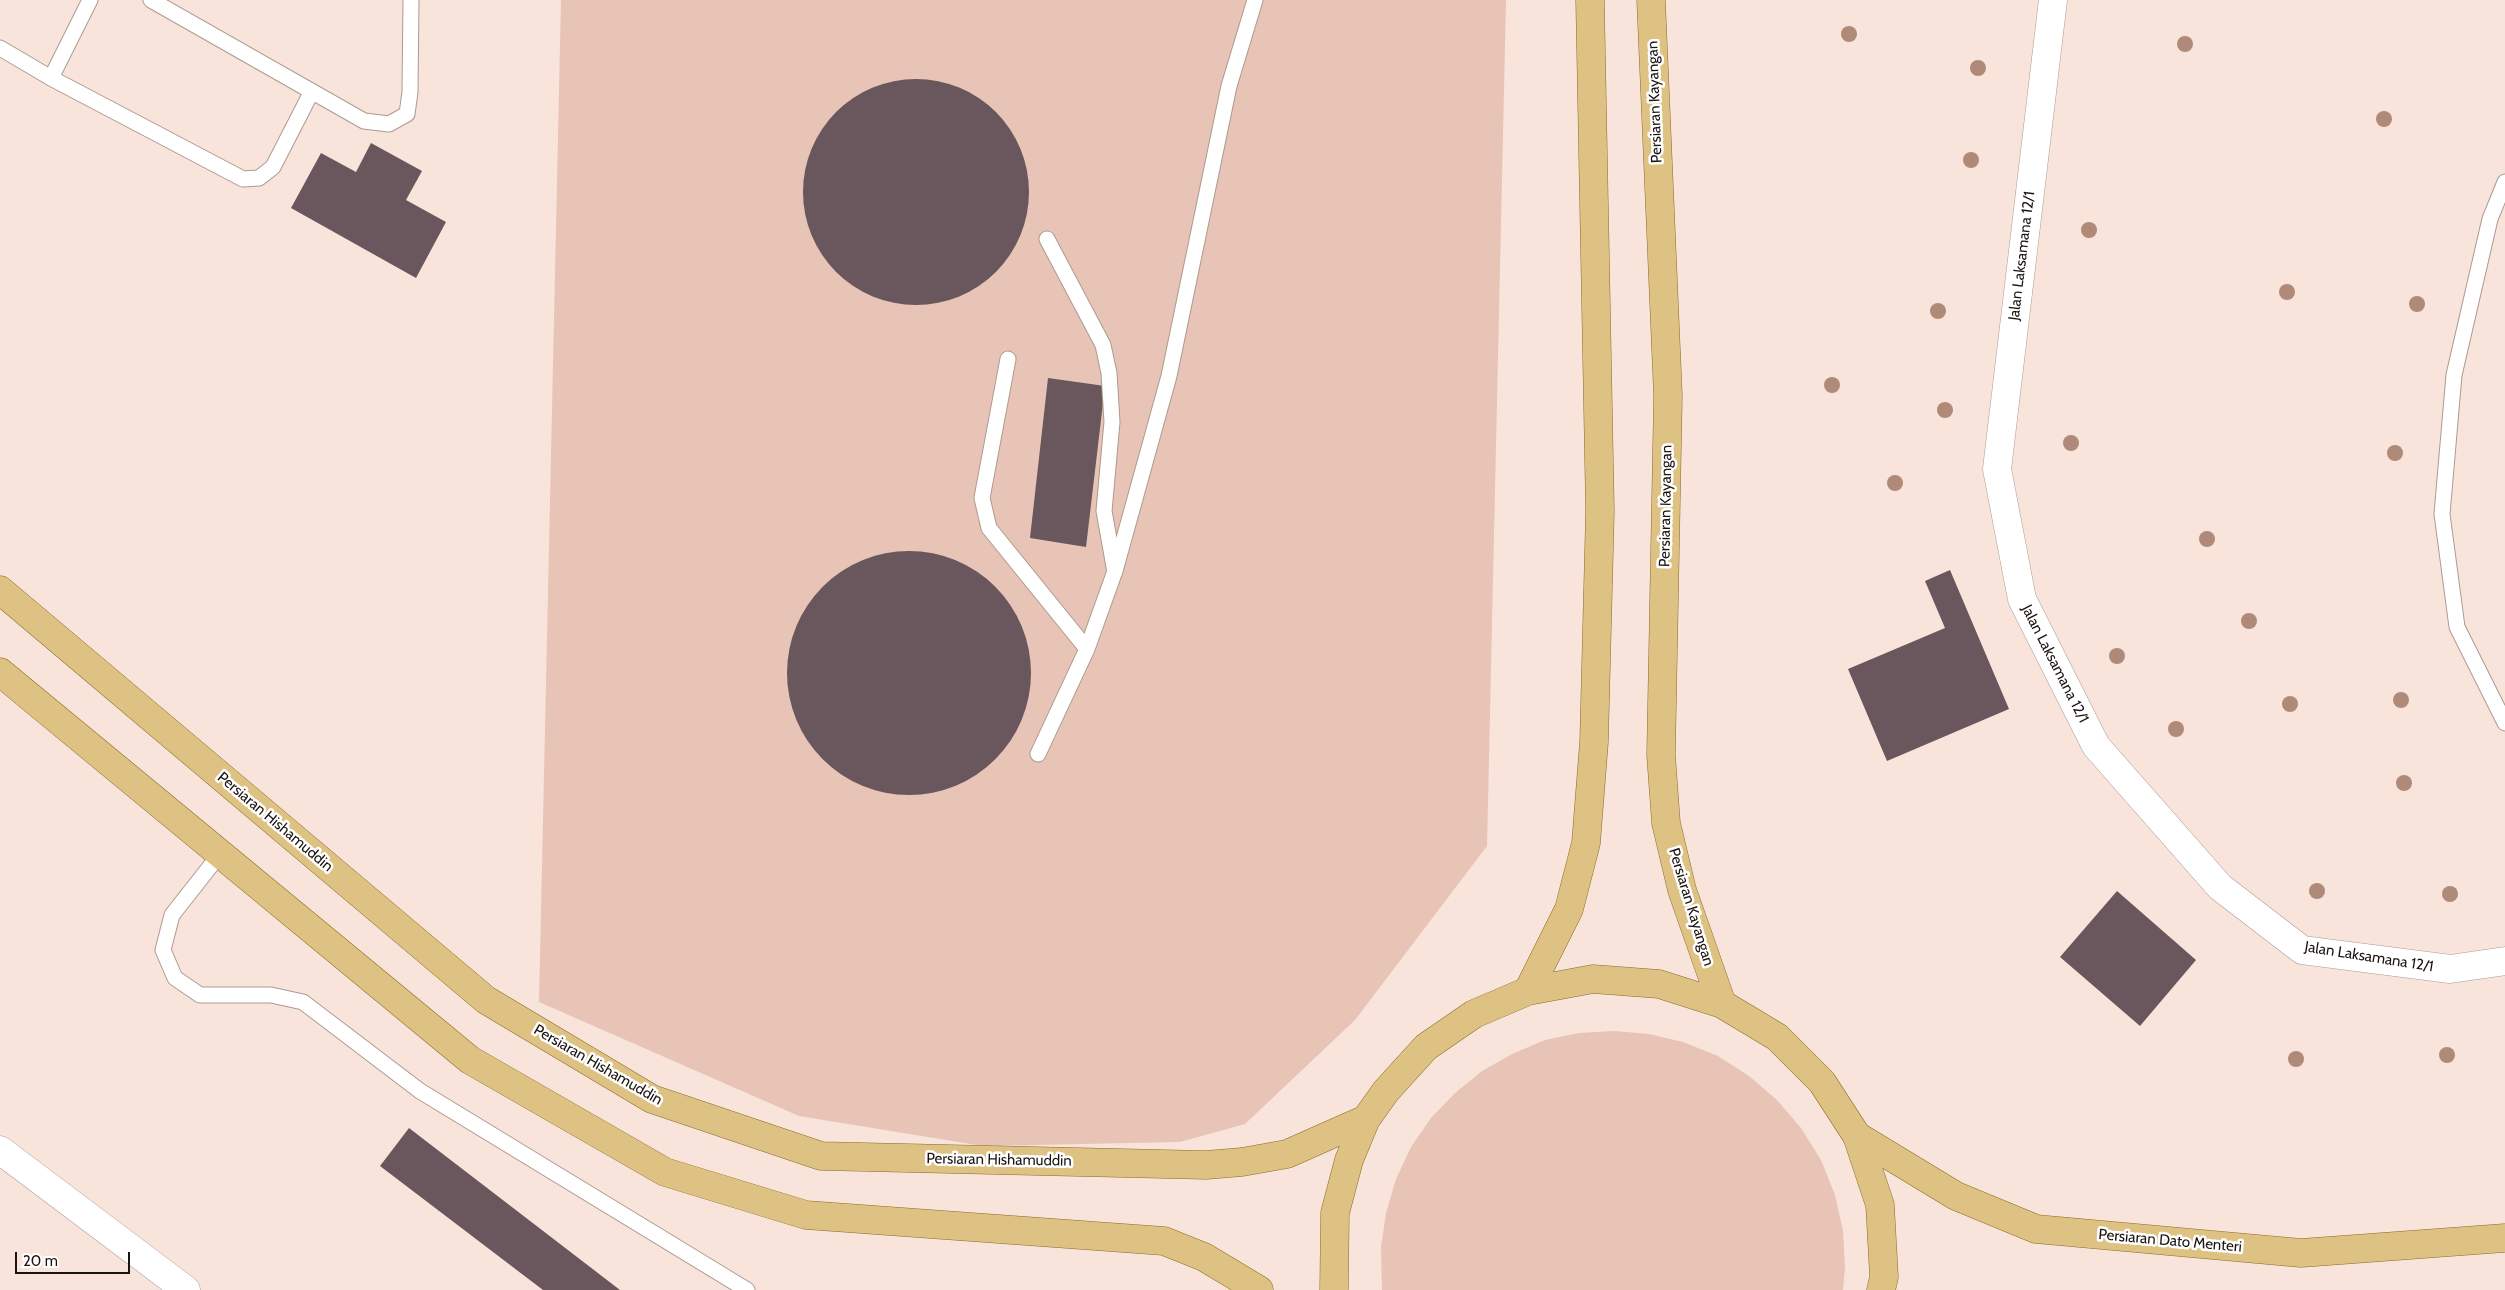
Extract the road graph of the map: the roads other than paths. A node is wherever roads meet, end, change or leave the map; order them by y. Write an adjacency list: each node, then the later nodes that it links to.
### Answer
1 (90, 0): 9 (lane)
2 (151, 0): 10 (lane)
3 (411, 0): 10 (lane)
4 (1255, 0): 14 (lane)
5 (1590, 0): 22 (main road)
6 (1651, 0): 23 (main road, Persiaran Kayangan)
7 (2053, 0): 21 (street, Jalan Laksamana 12/1)
8 (0, 48): 9 (lane)
9 (51, 78): 10 (lane)
10 (311, 93)
11 (2505, 182): 18 (lane)
12 (1047, 239): 14 (lane)
13 (1008, 359): 16 (lane)
14 (1115, 571): 16 (lane)
15 (0, 590): 24 (main road, Persiaran Hishamuddin)
16 (1088, 649): 19 (lane)
17 (0, 672): 20 (main road)
18 (2505, 723)
19 (1038, 754)
20 (220, 854): 29 (lane); 30 (main road)
21 (2505, 961)
22 (1528, 991): 23 (main road); 24 (main road)
23 (1722, 1004): 25 (main road)
24 (1366, 1119): 31 (main road)
25 (1857, 1136): 27 (main road, Persiaran Dato Menteri); 32 (main road)
26 (0, 1150): 28 (street)
27 (2505, 1238)
28 (186, 1290)
29 (747, 1290)
30 (1259, 1290)
31 (1334, 1290)
32 (1881, 1290)

